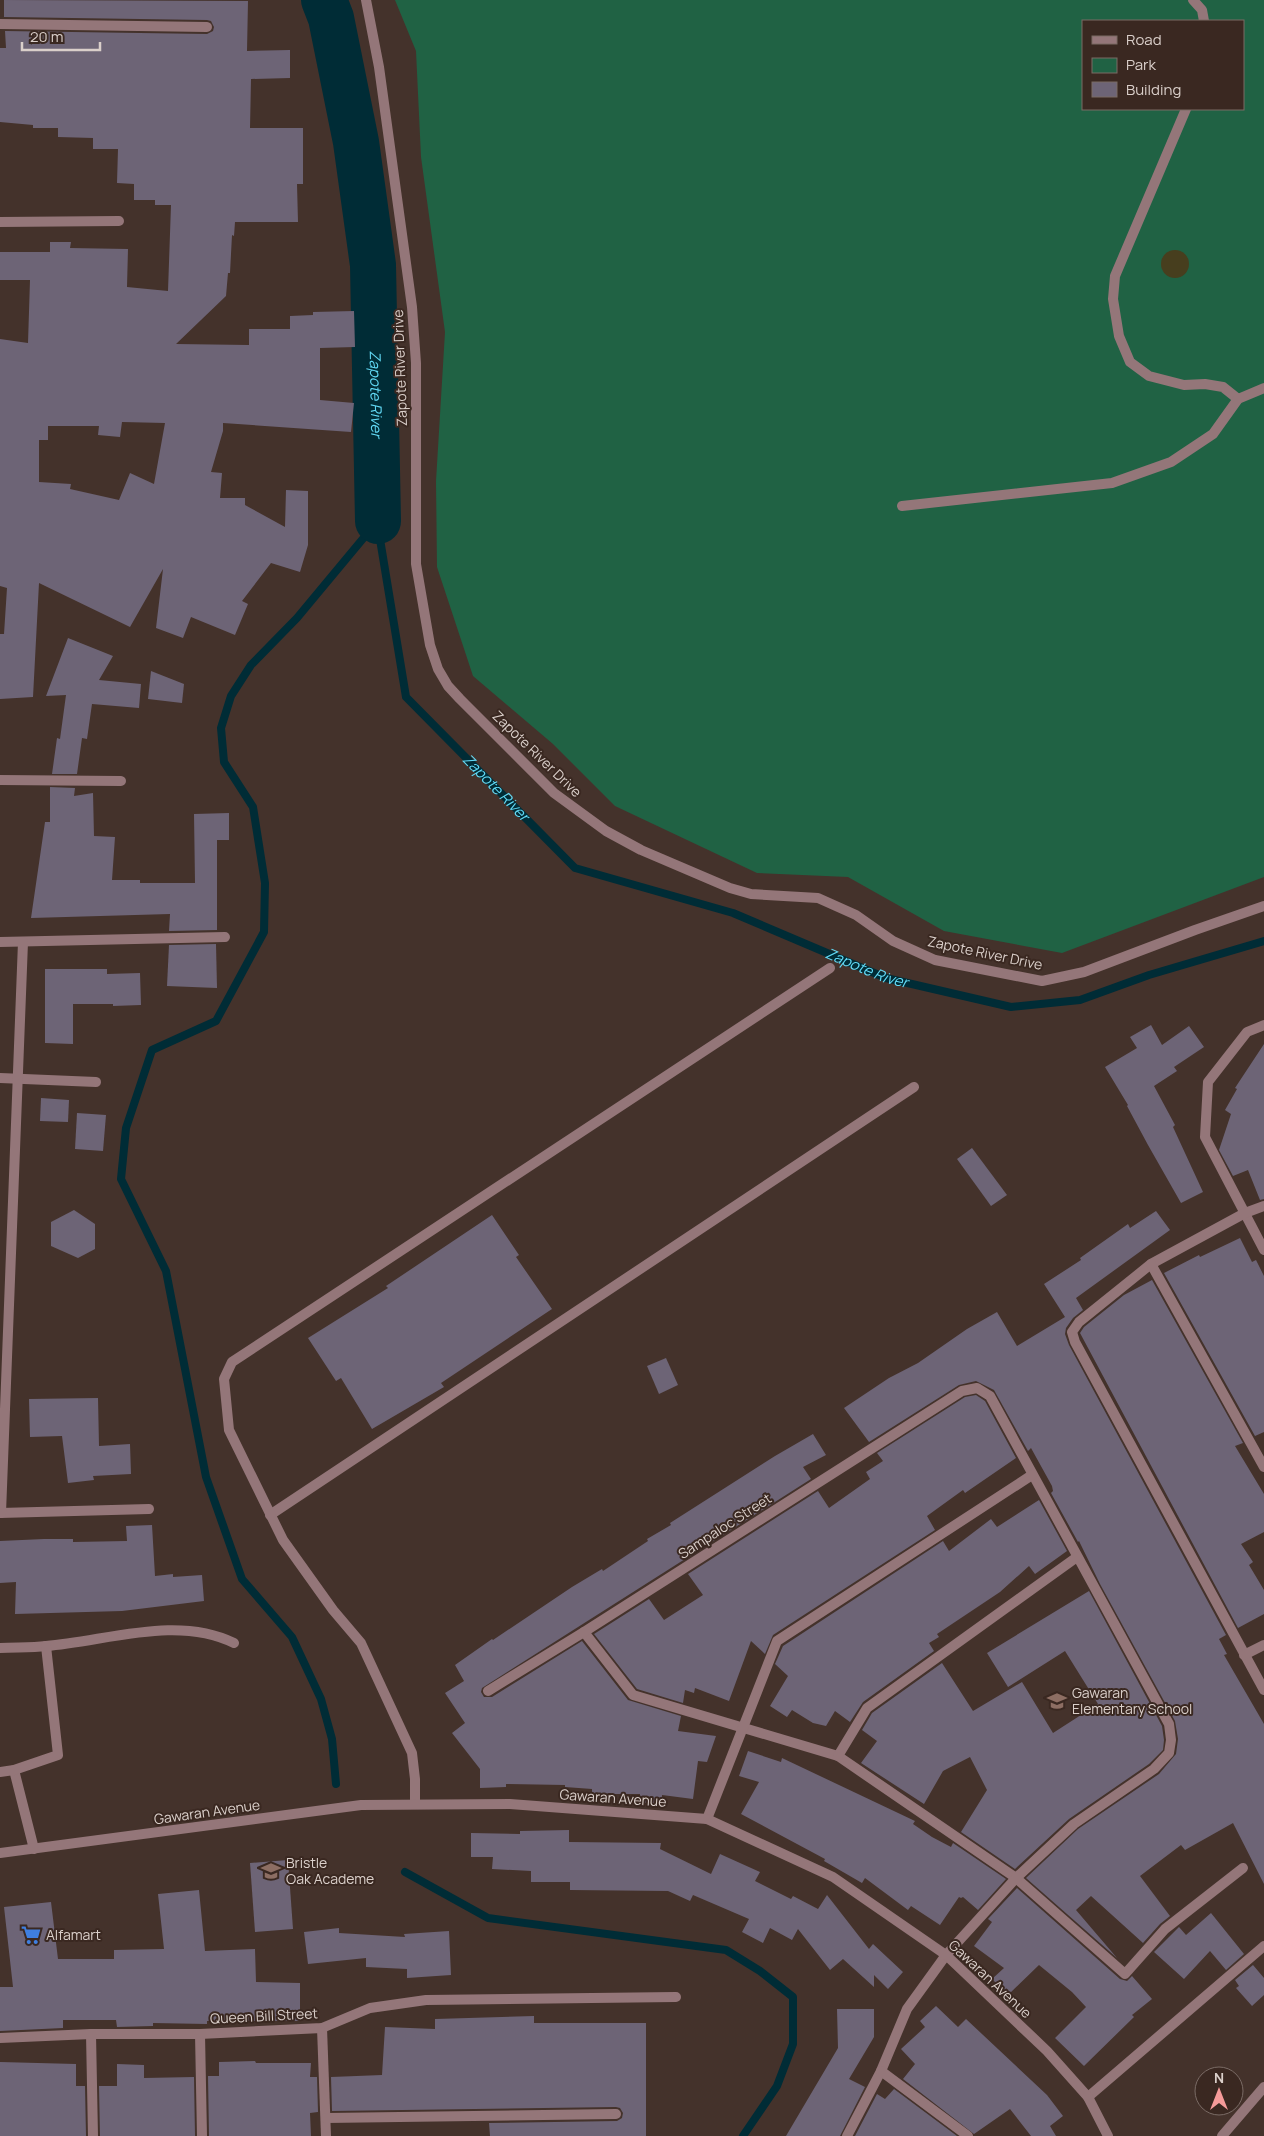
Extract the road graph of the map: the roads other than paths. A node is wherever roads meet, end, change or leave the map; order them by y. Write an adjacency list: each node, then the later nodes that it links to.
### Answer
1 (366, 0): 14 (street, Zapote River Drive)
2 (1193, 0): 3 (street)
3 (1204, 20)
4 (0, 24): 5 (street)
5 (207, 27)
6 (1186, 110): 10 (street)
7 (0, 222): 8 (street)
8 (119, 222)
9 (1264, 388): 10 (street)
10 (1238, 399): 11 (street)
11 (902, 506)
12 (0, 780): 13 (street)
13 (122, 781)
14 (1264, 906)
15 (225, 937): 17 (street)
16 (0, 942): 17 (street)
17 (23, 942): 21 (street)
18 (830, 968): 32 (street)
19 (1264, 1025): 25 (street)
20 (0, 1078): 21 (street)
21 (17, 1079): 22 (street); 31 (street)
22 (96, 1082)
23 (914, 1087): 32 (street)
24 (1264, 1206): 25 (street)
25 (1245, 1213): 26 (street); 27 (street)
26 (1264, 1250)
27 (1151, 1264): 28 (street); 39 (street)
28 (1264, 1467)
29 (1032, 1475): 33 (street); 34 (street, Sampaloc Street); 42 (street)
30 (149, 1509): 31 (street)
31 (1, 1513)
32 (270, 1515): 46 (street)
33 (1077, 1557): 43 (street); 51 (street)
34 (584, 1632): 41 (street, Sampaloc Street); 42 (street)
35 (234, 1643): 37 (street)
36 (1264, 1645): 39 (street)
37 (46, 1646): 38 (street); 44 (street)
38 (0, 1648)
39 (1244, 1655): 40 (street)
40 (1264, 1690)
41 (488, 1691)
42 (744, 1728): 43 (street); 47 (street)
43 (838, 1756): 51 (street)
44 (14, 1770): 45 (street); 48 (street)
45 (0, 1772)
46 (415, 1804): 47 (street, Gawaran Avenue); 48 (street, Gawaran Avenue)
47 (707, 1819): 53 (street, Gawaran Avenue)
48 (34, 1849): 49 (street, Gawaran Avenue)
49 (0, 1853)
50 (1243, 1868): 51 (street)
51 (1016, 1878): 53 (street)
52 (1264, 1946): 61 (street)
53 (946, 1955): 59 (street); 61 (street, Gawaran Avenue)
54 (676, 1997): 55 (street, Queen Bill Street)
55 (322, 2028): 57 (street, Queen Bill Street); 63 (street)
56 (91, 2034): 57 (street, Queen Bill Street); 58 (street, Queen Bill Street); 64 (street)
57 (200, 2034): 65 (street)
58 (0, 2038)
59 (881, 2071): 67 (street); 68 (street)
60 (1264, 2087): 70 (street)
61 (1088, 2097): 69 (street, Gawaran Avenue)
62 (616, 2114): 63 (street)
63 (326, 2118): 66 (street)
64 (93, 2136)
65 (202, 2136)
66 (326, 2136)
67 (847, 2136)
68 (968, 2136)
69 (1108, 2136)
70 (1222, 2136)

